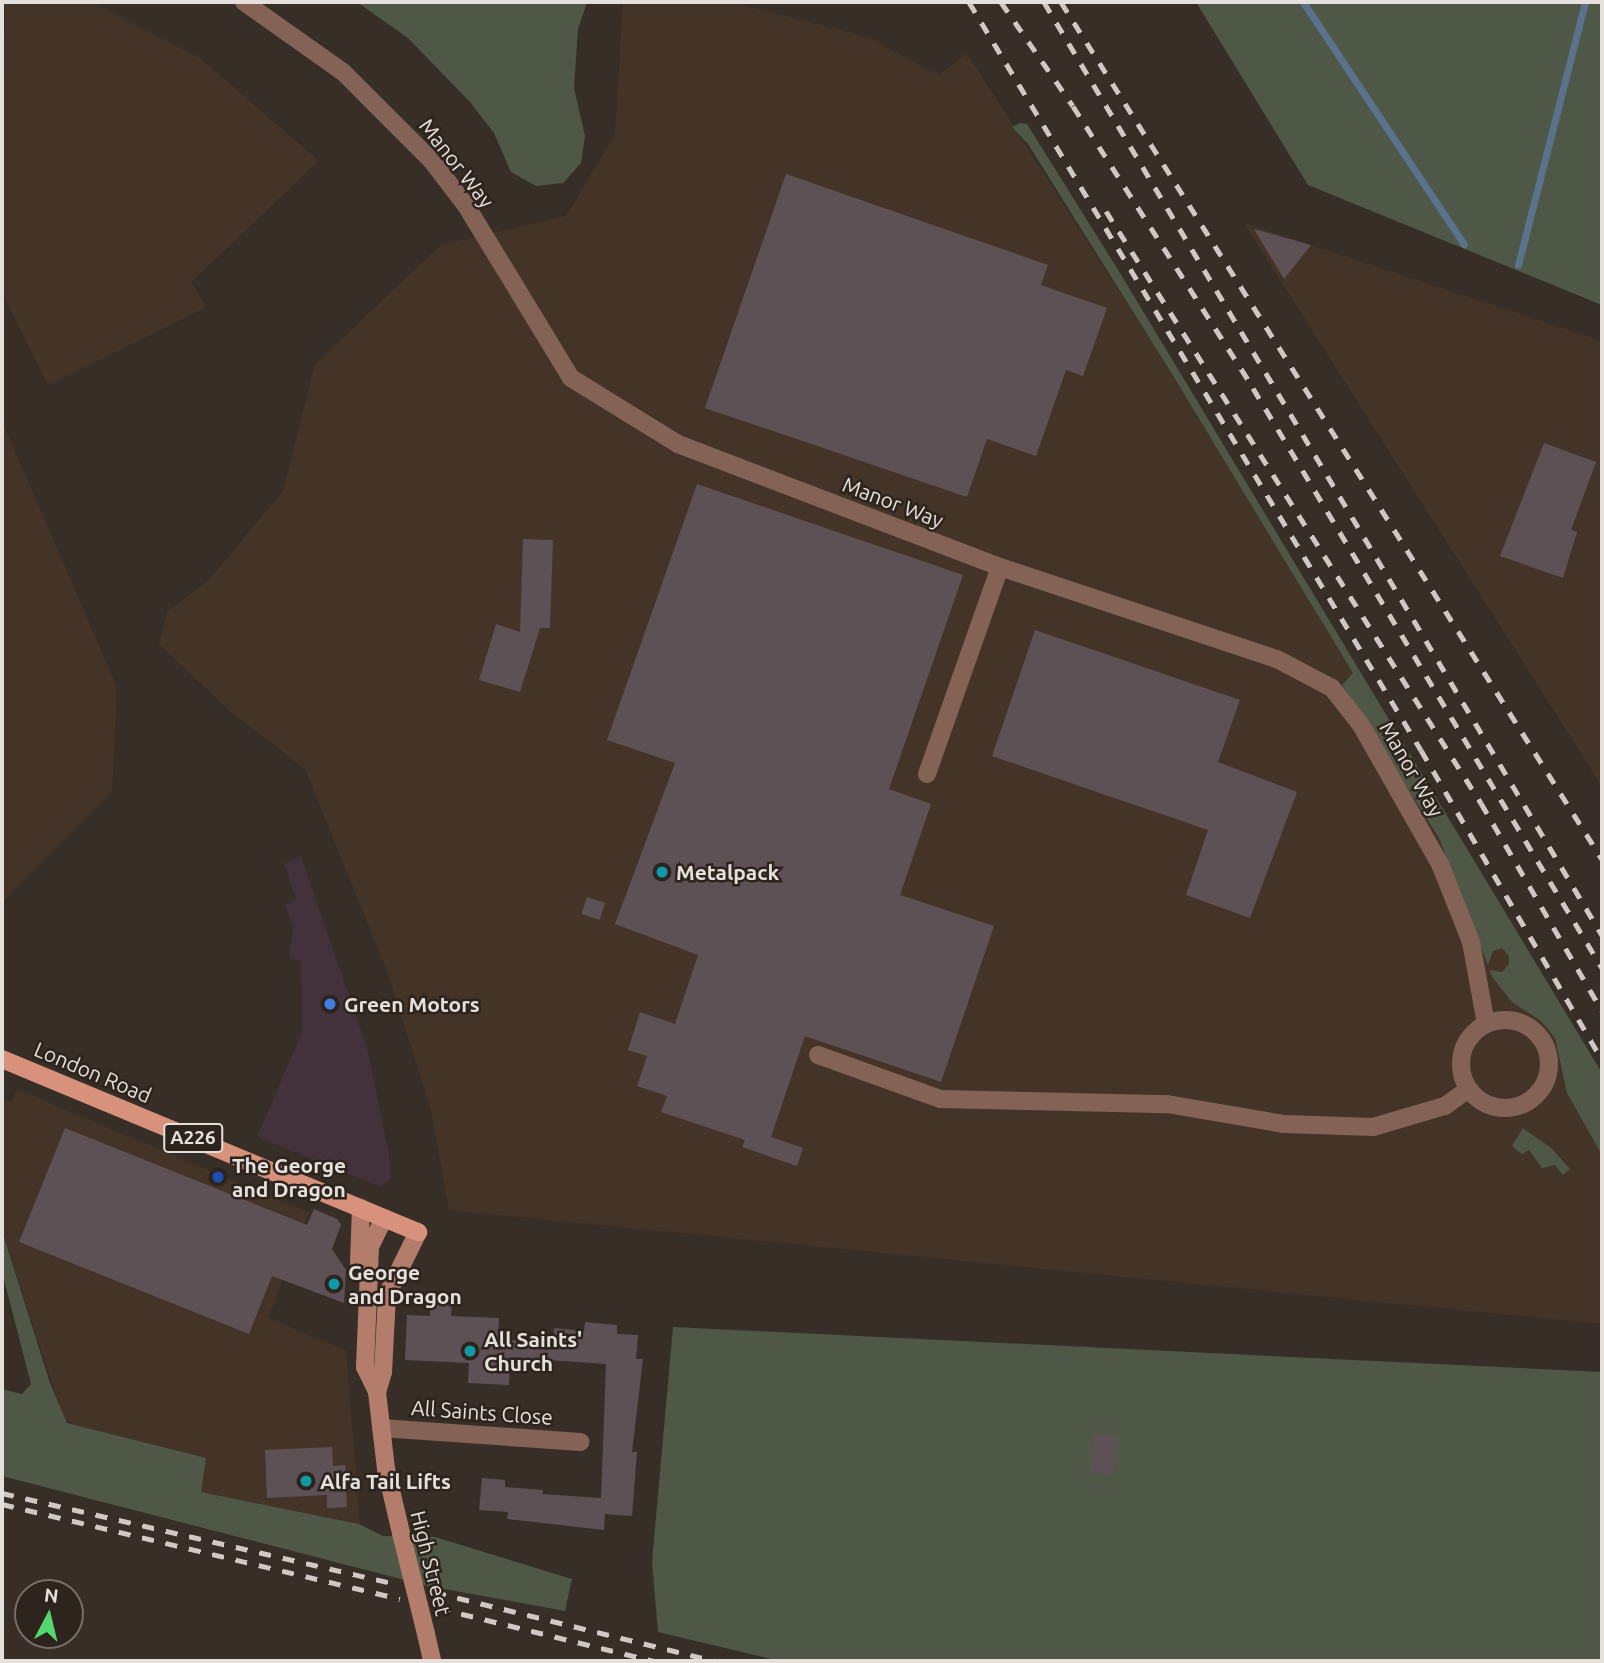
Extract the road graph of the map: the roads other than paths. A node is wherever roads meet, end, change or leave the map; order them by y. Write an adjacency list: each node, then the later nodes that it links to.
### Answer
1 (244, 2): 2 (street, Manor Way)
2 (1000, 567): 3 (street); 4 (street, Manor Way)
3 (927, 774)
4 (1486, 1024): 7 (street); 7 (street)
5 (818, 1055): 7 (street)
6 (2, 1059): 8 (main road, London Road / A226)
7 (1468, 1089)
8 (361, 1208): 9 (main road, London Road / A226); 10 (main road, High Street)
9 (391, 1221): 10 (main road, High Street); 11 (main road, High Street / A226)
10 (364, 1324): 11 (main road, High Street)
11 (377, 1392): 12 (main road, High Street)
12 (381, 1428): 13 (street, All Saints Close); 14 (main road, High Street, bridge)
13 (581, 1441)
14 (432, 1661)

